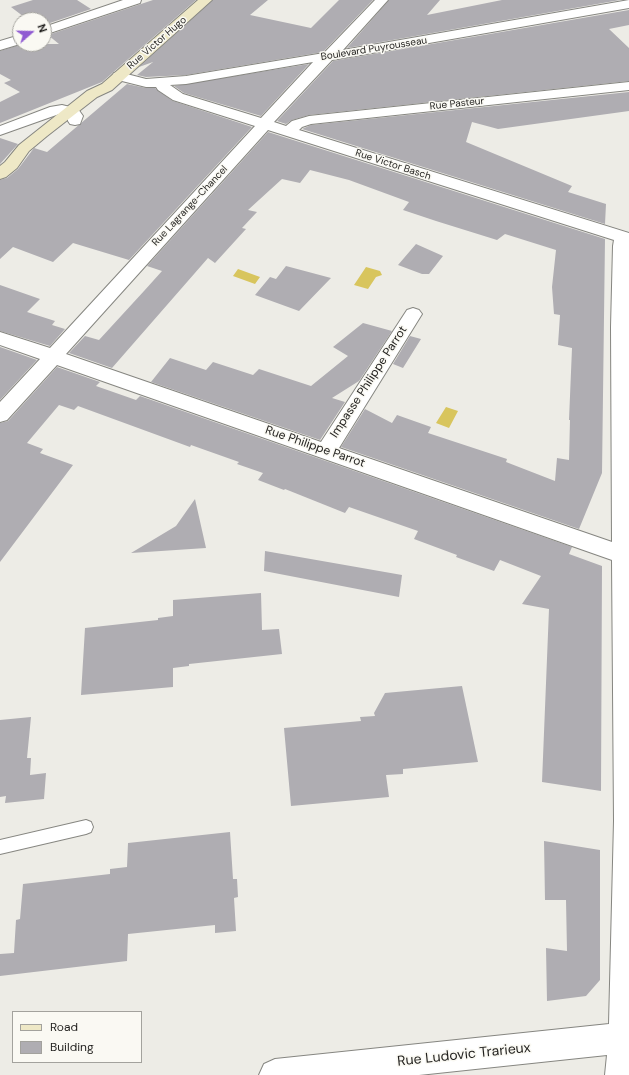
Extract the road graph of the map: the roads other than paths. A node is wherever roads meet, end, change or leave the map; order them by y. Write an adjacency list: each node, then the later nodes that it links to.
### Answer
1 (135, 0): 5 (street)
2 (206, 0): 9 (main road, Rue Victor Hugo)
3 (382, 0): 8 (street, Rue Lagrange-Chancel)
4 (629, 4): 8 (street, Boulevard Puyrousseau)
5 (52, 28)
6 (12, 42): 7 (street)
7 (0, 46)
8 (328, 56): 10 (street, Boulevard Puyrousseau); 13 (street, Rue Lagrange-Chancel)
9 (119, 76): 10 (street, Boulevard Puyrousseau); 12 (main road, Rue Victor Hugo)
10 (162, 83): 13 (street, Rue Victor Basch)
11 (629, 86): 15 (street, Rue Pasteur)
12 (72, 116): 14 (street); 16 (main road, Rue Victor Hugo)
13 (265, 124): 15 (street, Rue Victor Basch); 21 (street, Rue Lagrange-Chancel)
14 (0, 131)
15 (289, 132): 17 (street, Rue Victor Basch)
16 (6, 169)
17 (626, 238): 19 (street)
18 (413, 314): 23 (street, Impasse Philippe Parrot)
19 (625, 328): 24 (street)
20 (0, 338): 21 (street, Rue Philippe Parrot)
21 (53, 356): 22 (street, Rue Lagrange-Chancel); 23 (street, Rue Philippe Parrot)
22 (0, 415)
23 (326, 451): 24 (street, Rue Philippe Parrot)
24 (626, 556): 27 (street)
25 (86, 827): 26 (lane)
26 (0, 847)
27 (627, 1038): 28 (street, Rue Ludovic Trarieux); 29 (street)
28 (275, 1075)
29 (621, 1075)

